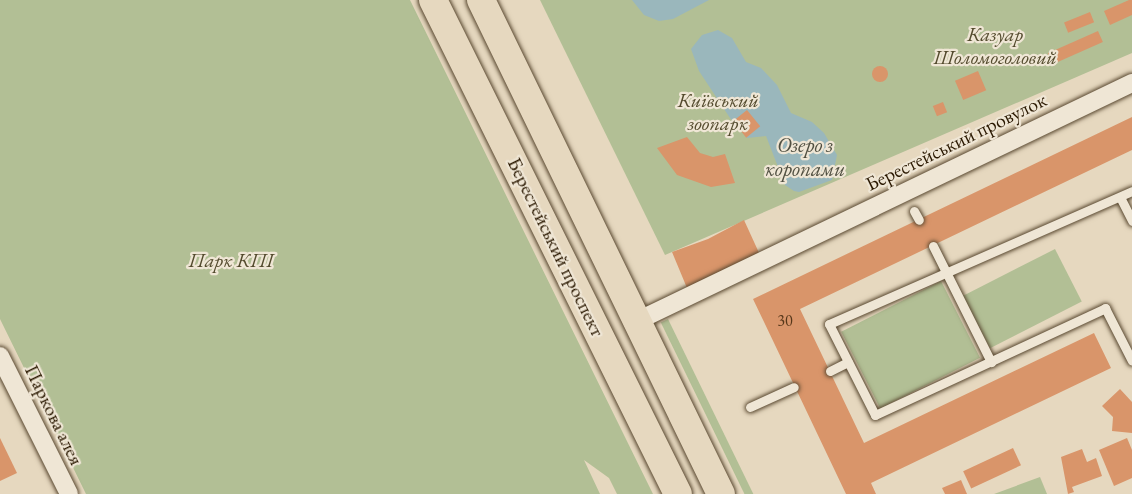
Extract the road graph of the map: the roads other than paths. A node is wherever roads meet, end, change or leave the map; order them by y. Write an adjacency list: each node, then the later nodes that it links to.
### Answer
1 (433, 0): 18 (main road, Берестейський проспект)
2 (481, 0): 9 (main road, Берестейський проспект)
3 (1132, 83): 9 (street, Берестейський провулок)
4 (1132, 191): 5 (lane)
5 (1120, 197): 6 (lane); 8 (lane)
6 (1132, 221)
7 (933, 246): 8 (lane)
8 (945, 271): 12 (lane); 13 (lane)
9 (637, 321): 19 (main road, Берестейський проспект)
10 (0, 356): 17 (street, Паркова алея)
11 (1132, 361): 13 (lane)
12 (848, 362): 13 (lane); 14 (lane)
13 (991, 362)
14 (830, 371)
15 (794, 387): 16 (lane)
16 (750, 407)
17 (69, 494)
18 (678, 494)
19 (721, 494)

